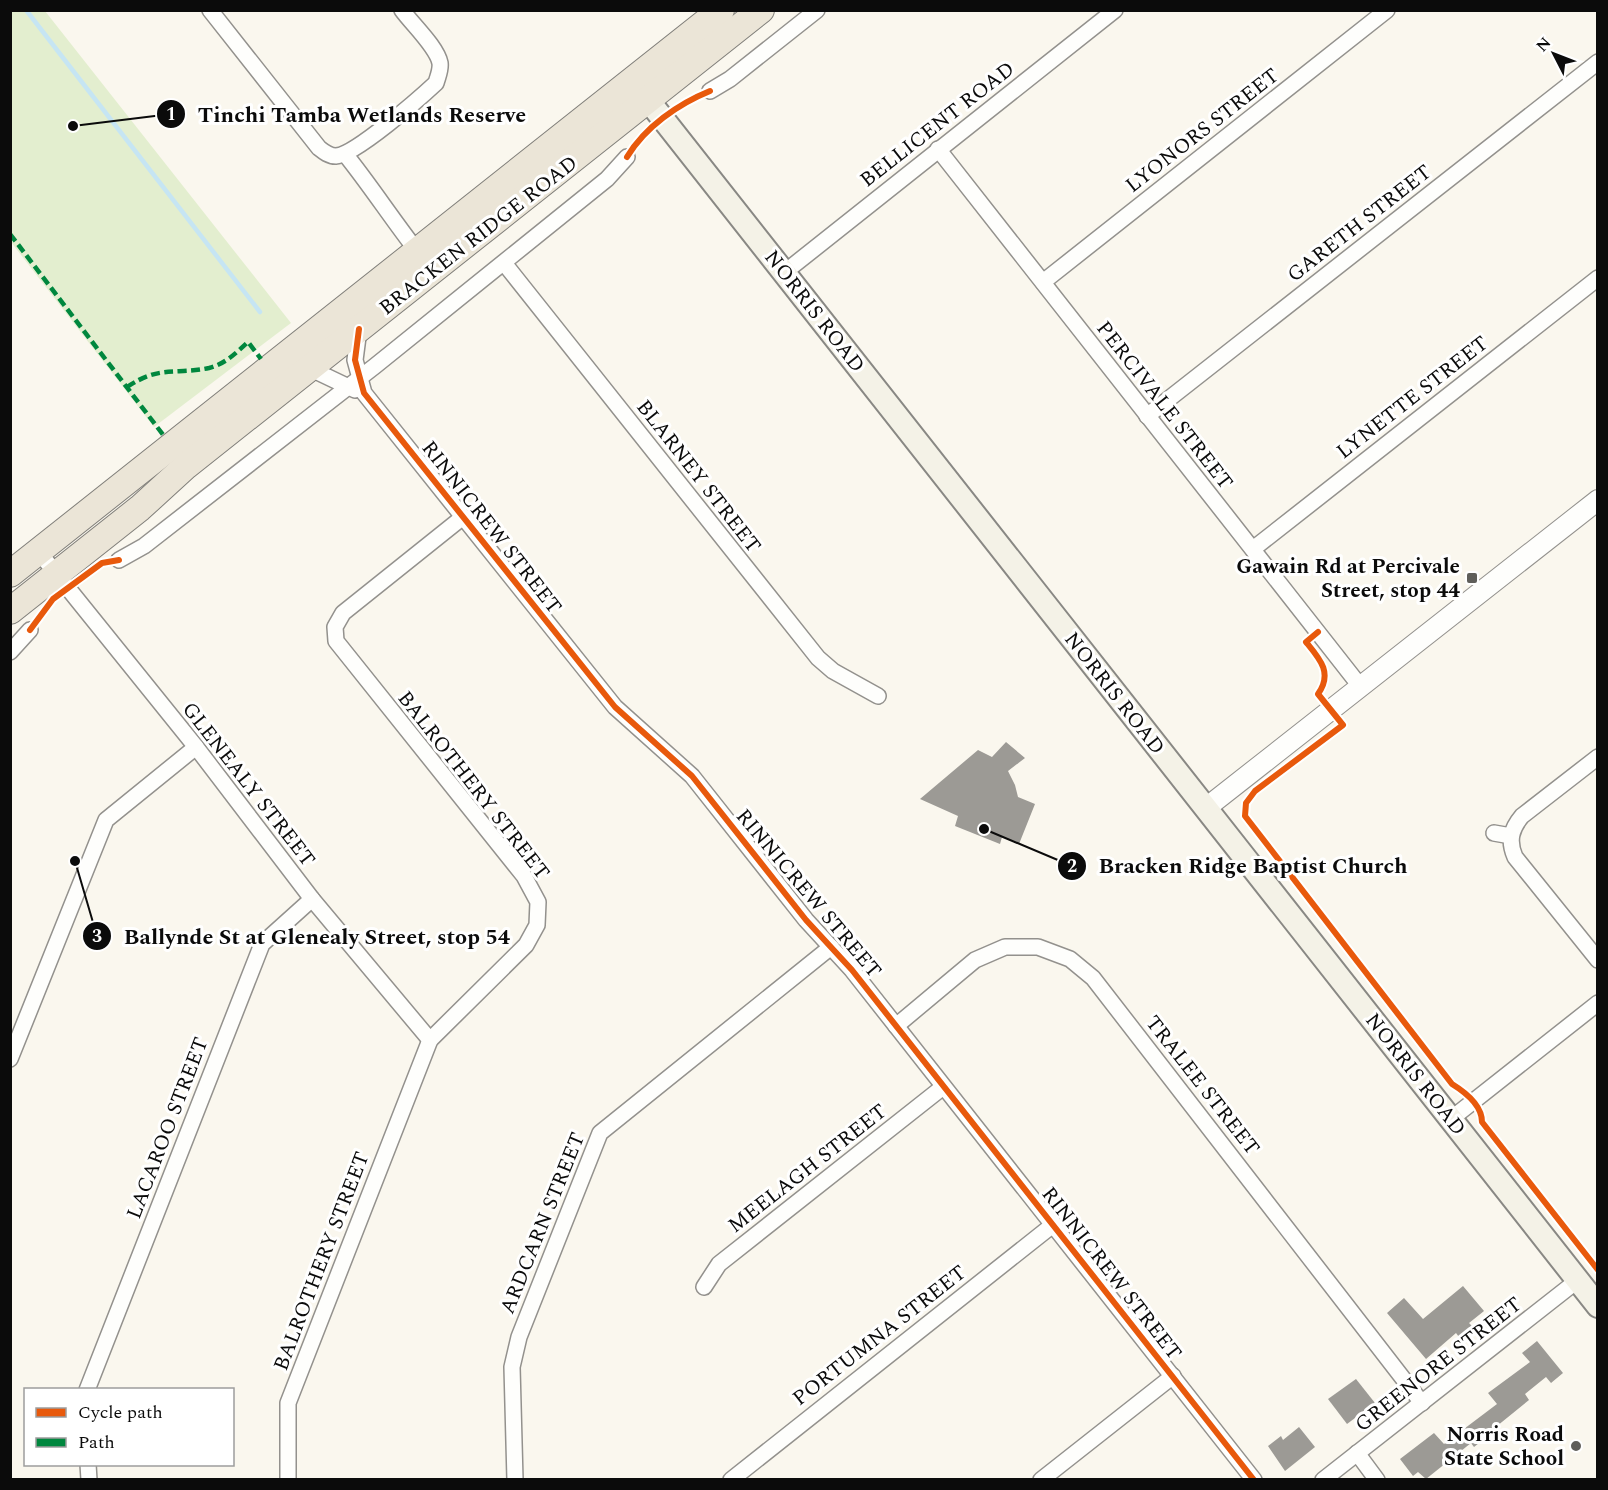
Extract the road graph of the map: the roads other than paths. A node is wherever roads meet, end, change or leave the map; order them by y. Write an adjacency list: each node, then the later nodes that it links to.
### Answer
1 (210, 10): 13 (street)
2 (402, 10): 13 (street)
3 (721, 10): 9 (main road, BRACKEN RIDGE ROAD)
4 (761, 10): 11 (main road, BRACKEN RIDGE ROAD)
5 (817, 10): 10 (street)
6 (1115, 10): 12 (street, BELLICENT ROAD)
7 (1387, 10): 19 (street, LYONORS STREET)
8 (1598, 62): 23 (street, GARETH STREET)
9 (633, 80): 11 (main road, NORRIS ROAD); 15 (main road, BRACKEN RIDGE ROAD)
10 (710, 91)
11 (649, 100): 17 (main road, NORRIS ROAD); 20 (main road, BRACKEN RIDGE ROAD)
12 (938, 149): 17 (street, BELLICENT ROAD); 19 (street, PERCIVALE STREET)
13 (345, 154): 15 (street)
14 (627, 157): 16 (street, BRACKEN RIDGE ROAD)
15 (417, 251): 27 (main road, BRACKEN RIDGE ROAD)
16 (504, 263): 22 (street, BRACKEN RIDGE ROAD); 35 (street, BLARNEY STREET)
17 (785, 272): 38 (main road, NORRIS ROAD)
18 (1598, 278): 26 (street, LYNETTE STREET)
19 (1043, 282): 23 (street, PERCIVALE STREET)
20 (359, 329): 21 (main road, BRACKEN RIDGE ROAD); 22 (street)
21 (309, 368): 22 (street, RINNICREW STREET); 30 (main road, BRACKEN RIDGE ROAD)
22 (357, 386): 25 (street, RINNICREW STREET); 28 (street, BRACKEN RIDGE ROAD)
23 (1147, 416): 26 (street, PERCIVALE STREET)
24 (1598, 500): 34 (street)
25 (463, 517): 42 (street, RINNICREW STREET); 46 (street, BALROTHERY STREET)
26 (1253, 549): 34 (street, PERCIVALE STREET)
27 (38, 551): 29 (main road, BRACKEN RIDGE ROAD); 30 (street, GLENEALY STREET)
28 (119, 560)
29 (10, 574)
30 (57, 574): 31 (main road, BRACKEN RIDGE ROAD); 36 (street, GLENEALY STREET)
31 (10, 611)
32 (30, 630): 33 (street)
33 (10, 652)
34 (1360, 686): 38 (street)
35 (878, 696)
36 (196, 747): 41 (street, GLENEALY STREET); 47 (street)
37 (1598, 757): 40 (street)
38 (1206, 808): 49 (main road, NORRIS ROAD)
39 (1494, 833): 40 (street)
40 (1511, 836): 43 (street)
41 (312, 899): 46 (street, GLENEALY STREET); 55 (street, LACAROO STREET)
42 (831, 947): 45 (street, RINNICREW STREET); 59 (street, ARDCARN STREET)
43 (1598, 960)
44 (1598, 1003): 49 (street)
45 (896, 1026): 48 (street, RINNICREW STREET); 56 (street, TRALEE STREET)
46 (430, 1041): 58 (street, BALROTHERY STREET)
47 (10, 1059)
48 (943, 1087): 50 (street, RINNICREW STREET); 52 (street, MEELAGH STREET)
49 (1451, 1119): 51 (main road, NORRIS ROAD)
50 (1054, 1224): 54 (street, RINNICREW STREET); 60 (street, PORTUMNA STREET)
51 (1578, 1280): 53 (main road, NORRIS ROAD); 56 (street, GREENORE STREET)
52 (704, 1287)
53 (1598, 1306)
54 (1173, 1376): 61 (street); 62 (street, RINNICREW STREET)
55 (87, 1388)
56 (1422, 1403): 57 (street, GREENORE STREET)
57 (1357, 1454): 63 (street, GREENORE STREET); 64 (street)
58 (288, 1479)
59 (515, 1479)
60 (731, 1479)
61 (1041, 1479)
62 (1254, 1479)
63 (1323, 1479)
64 (1377, 1479)

